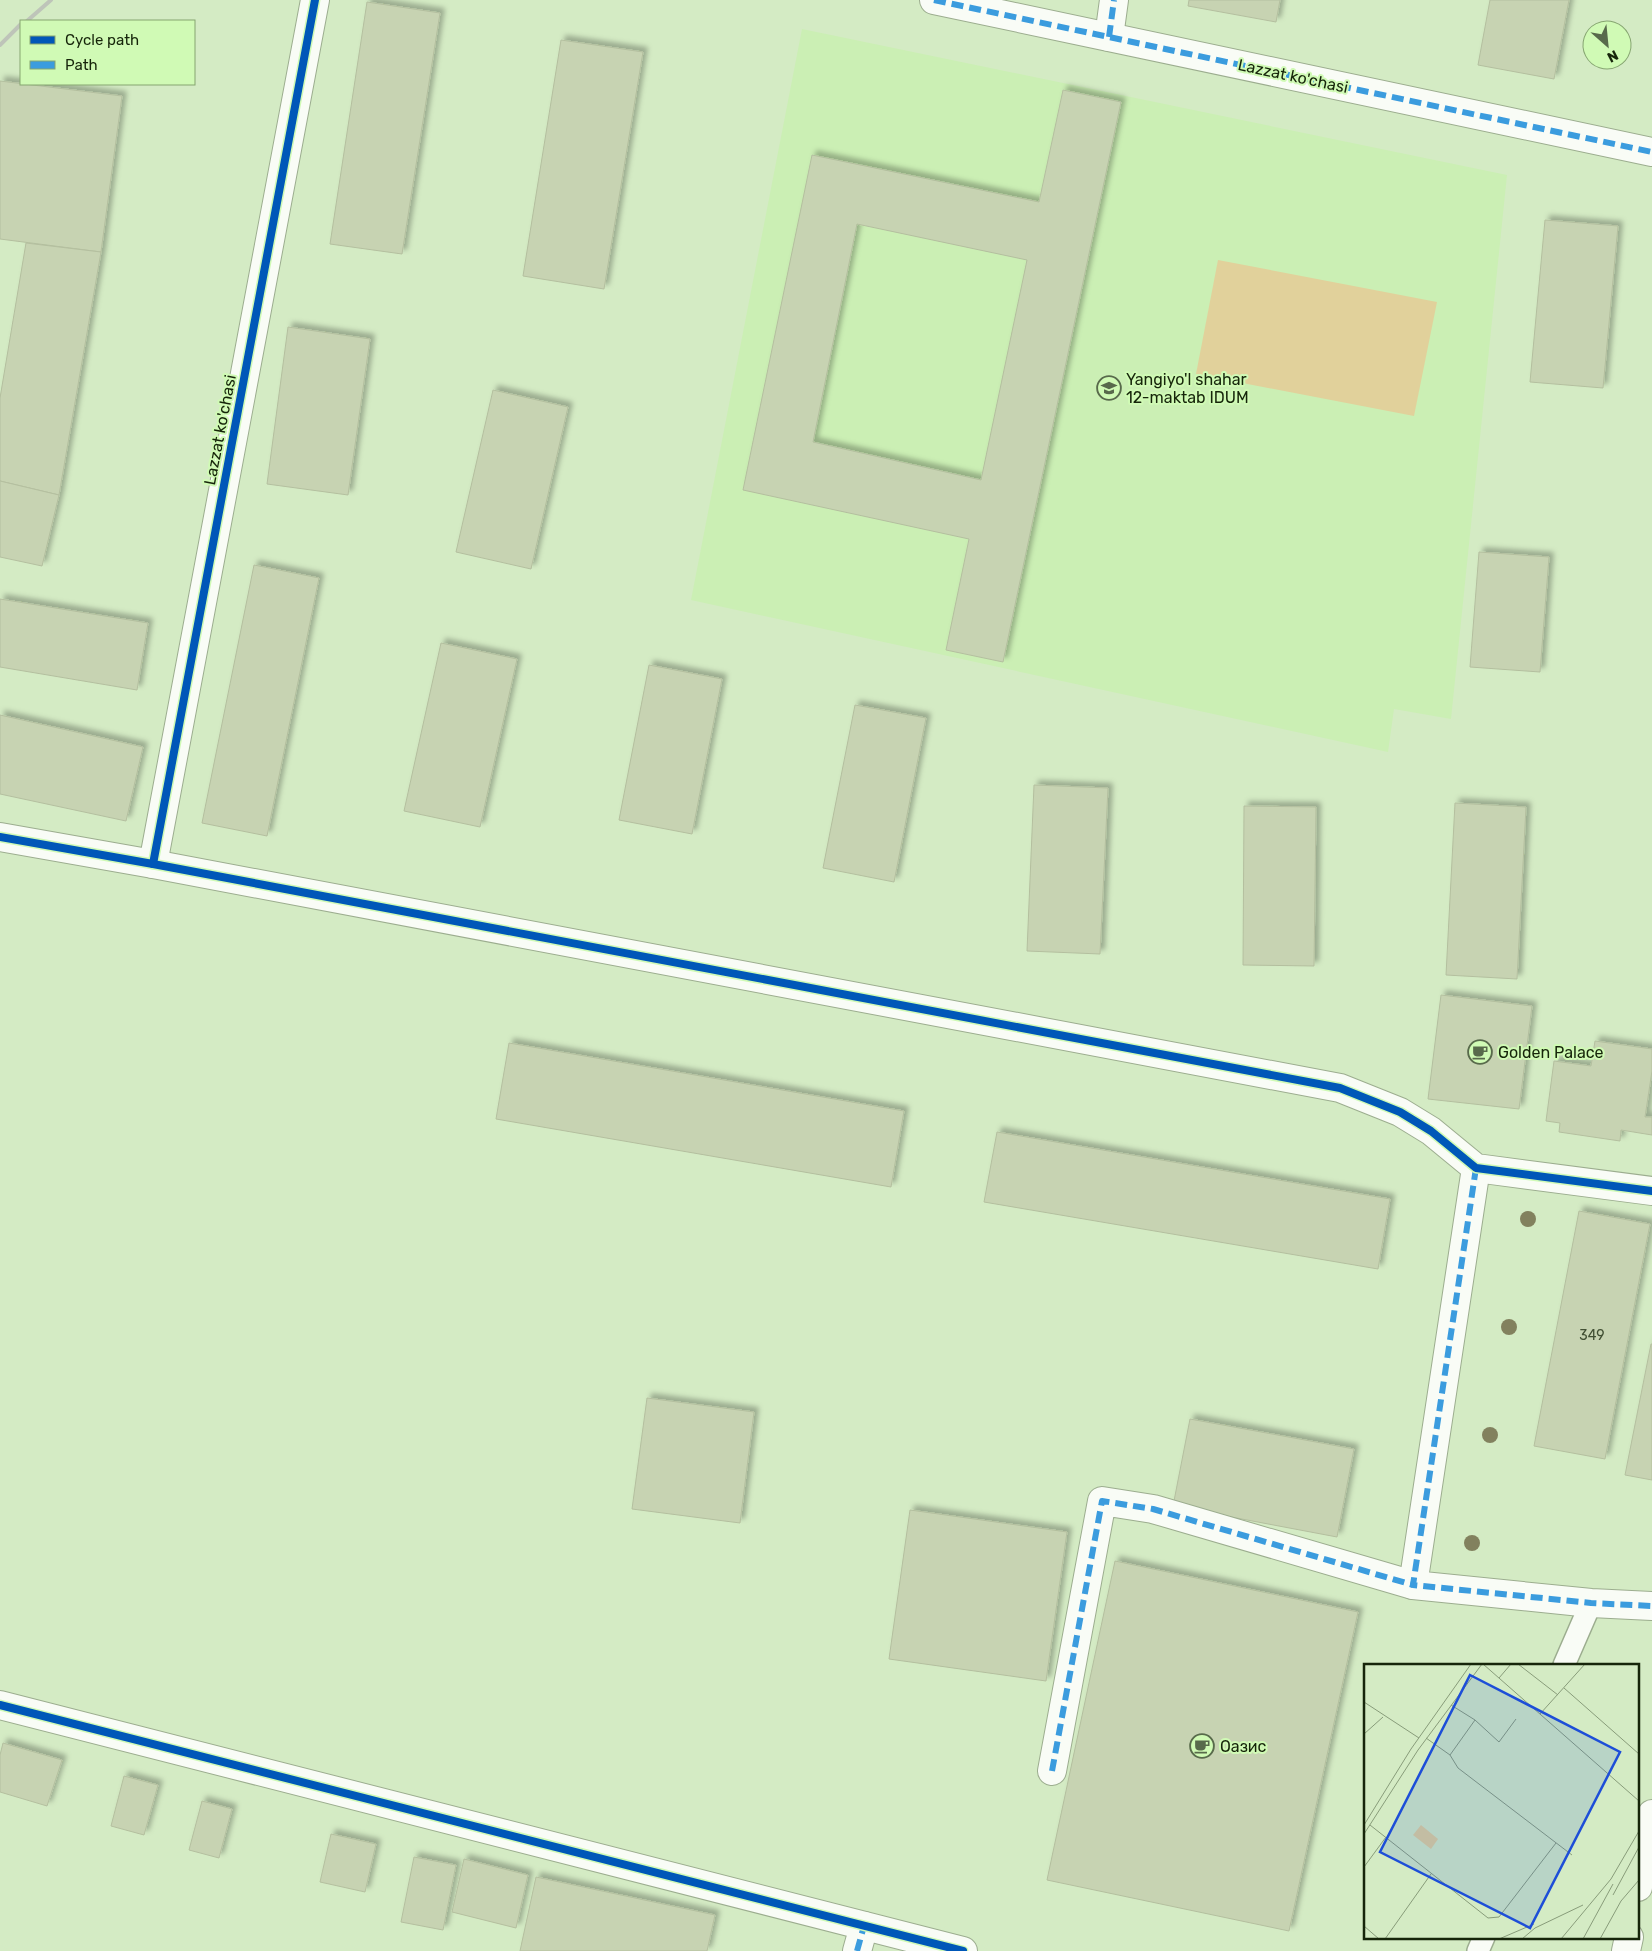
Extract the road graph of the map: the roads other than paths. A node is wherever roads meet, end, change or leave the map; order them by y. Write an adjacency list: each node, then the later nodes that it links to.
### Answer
1 (315, 0): 7 (street, Lazzat ko'chasi)
2 (934, 0): 4 (street, Lazzat ko'chasi)
3 (1114, 0): 4 (street)
4 (1108, 37): 5 (street, Lazzat ko'chasi)
5 (1652, 152)
6 (0, 837): 7 (street)
7 (153, 864): 8 (street)
8 (1476, 1168): 9 (street); 10 (street)
9 (1652, 1191)
10 (1413, 1585): 11 (street); 15 (street)
11 (1591, 1603): 12 (street); 13 (lane)
12 (1652, 1606)
13 (1564, 1664)
14 (0, 1705): 18 (street)
15 (1052, 1771)
16 (1652, 1814): 17 (street)
17 (1640, 1877)
18 (861, 1938): 21 (street)
19 (1484, 1938): 22 (lane)
20 (1629, 1938): 23 (street)
21 (963, 1951)
22 (1478, 1951)
23 (1626, 1951)

